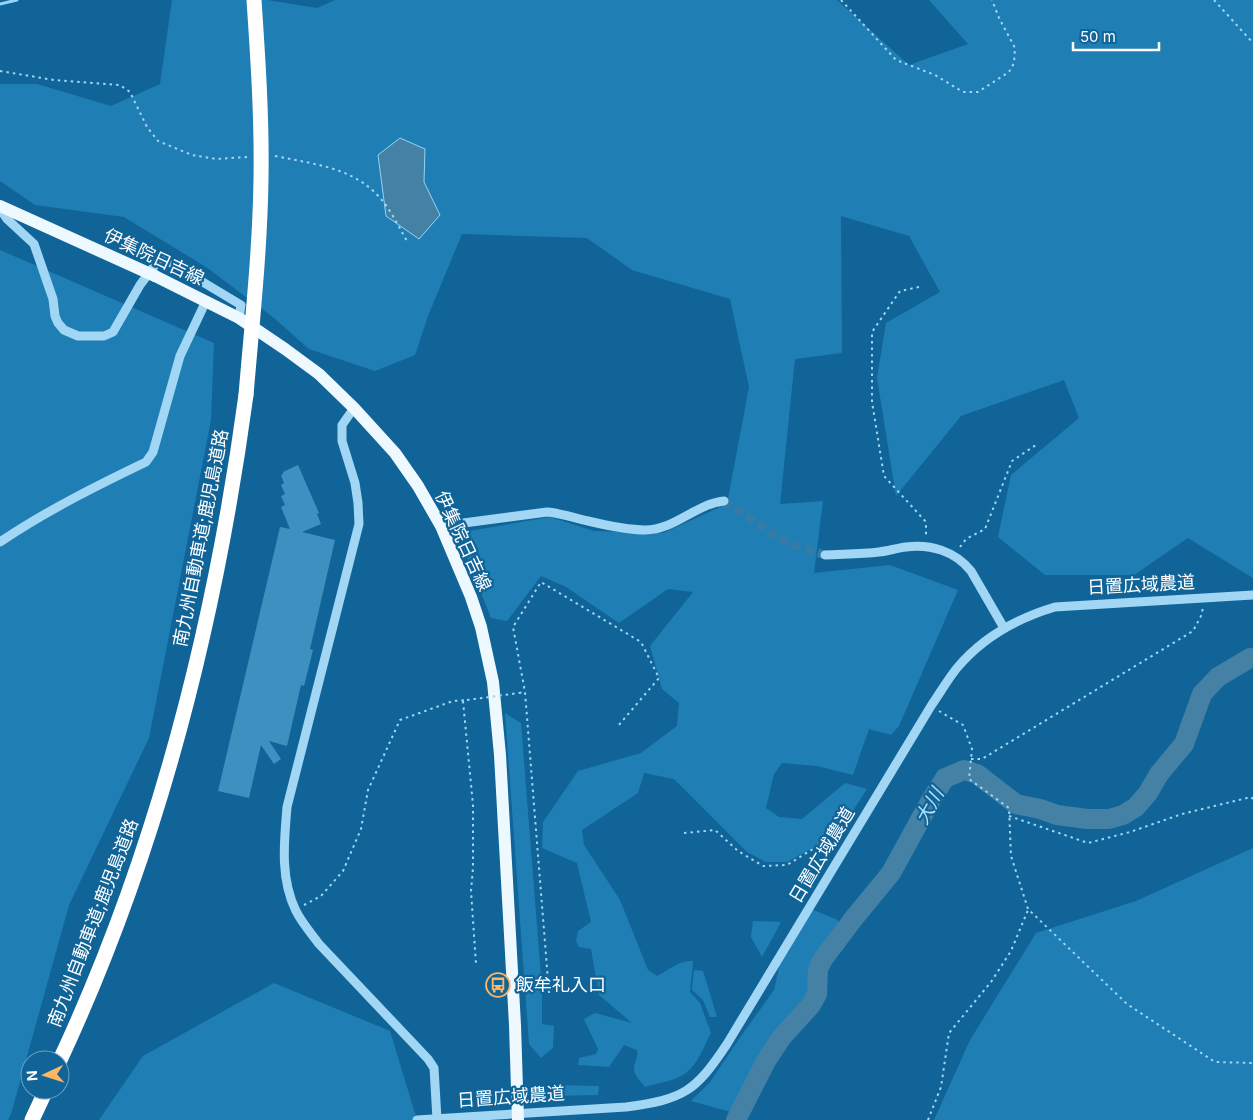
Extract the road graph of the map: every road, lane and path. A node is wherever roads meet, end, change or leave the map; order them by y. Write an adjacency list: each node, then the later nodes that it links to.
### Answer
1 (254, 0): 38 (highway, 南九州自動車道;鹿児島道路, bridge)
2 (841, 0): 3 (path)
3 (992, 0)
4 (1214, 0): 5 (path)
5 (1253, 43)
6 (0, 71): 8 (path)
7 (270, 156): 10 (path)
8 (252, 157)
9 (0, 207): 12 (main road, 伊集院日吉線, bridge); 13 (street)
10 (407, 241)
11 (919, 287): 19 (path)
12 (206, 301): 13 (main road, 伊集院日吉線); 18 (street)
13 (239, 318): 14 (main road, 伊集院日吉線)
14 (354, 408): 17 (main road, 伊集院日吉線); 35 (street)
15 (1036, 445): 21 (path)
16 (724, 501): 17 (street)
17 (441, 526): 41 (main road, 伊集院日吉線)
18 (0, 542)
19 (926, 546): 20 (street); 21 (street)
20 (825, 555)
21 (954, 555): 24 (street)
22 (1253, 597): 23 (street, 日置広域農道)
23 (1206, 598): 24 (street, 日置広域農道); 29 (path)
24 (1004, 628): 27 (street, 日置広域農道)
25 (524, 692): 26 (path, bridge); 28 (path); 37 (path)
26 (463, 701): 35 (path); 36 (path)
27 (931, 706): 29 (path); 33 (street, 日置広域農道)
28 (618, 726)
29 (971, 760): 31 (path)
30 (1253, 799): 31 (path)
31 (1009, 816): 34 (path)
32 (684, 833): 33 (path)
33 (842, 852): 41 (street, 日置広域農道)
34 (1028, 909): 39 (path); 45 (path)
35 (296, 910): 42 (street)
36 (476, 964)
37 (549, 993)
38 (64, 1050)
39 (1253, 1063)
40 (41, 1100): 43 (highway)
41 (519, 1117): 42 (street, 日置広域農道)
42 (437, 1119): 44 (street, 日置広域農道)
43 (32, 1120)
44 (416, 1120)
45 (928, 1120)

